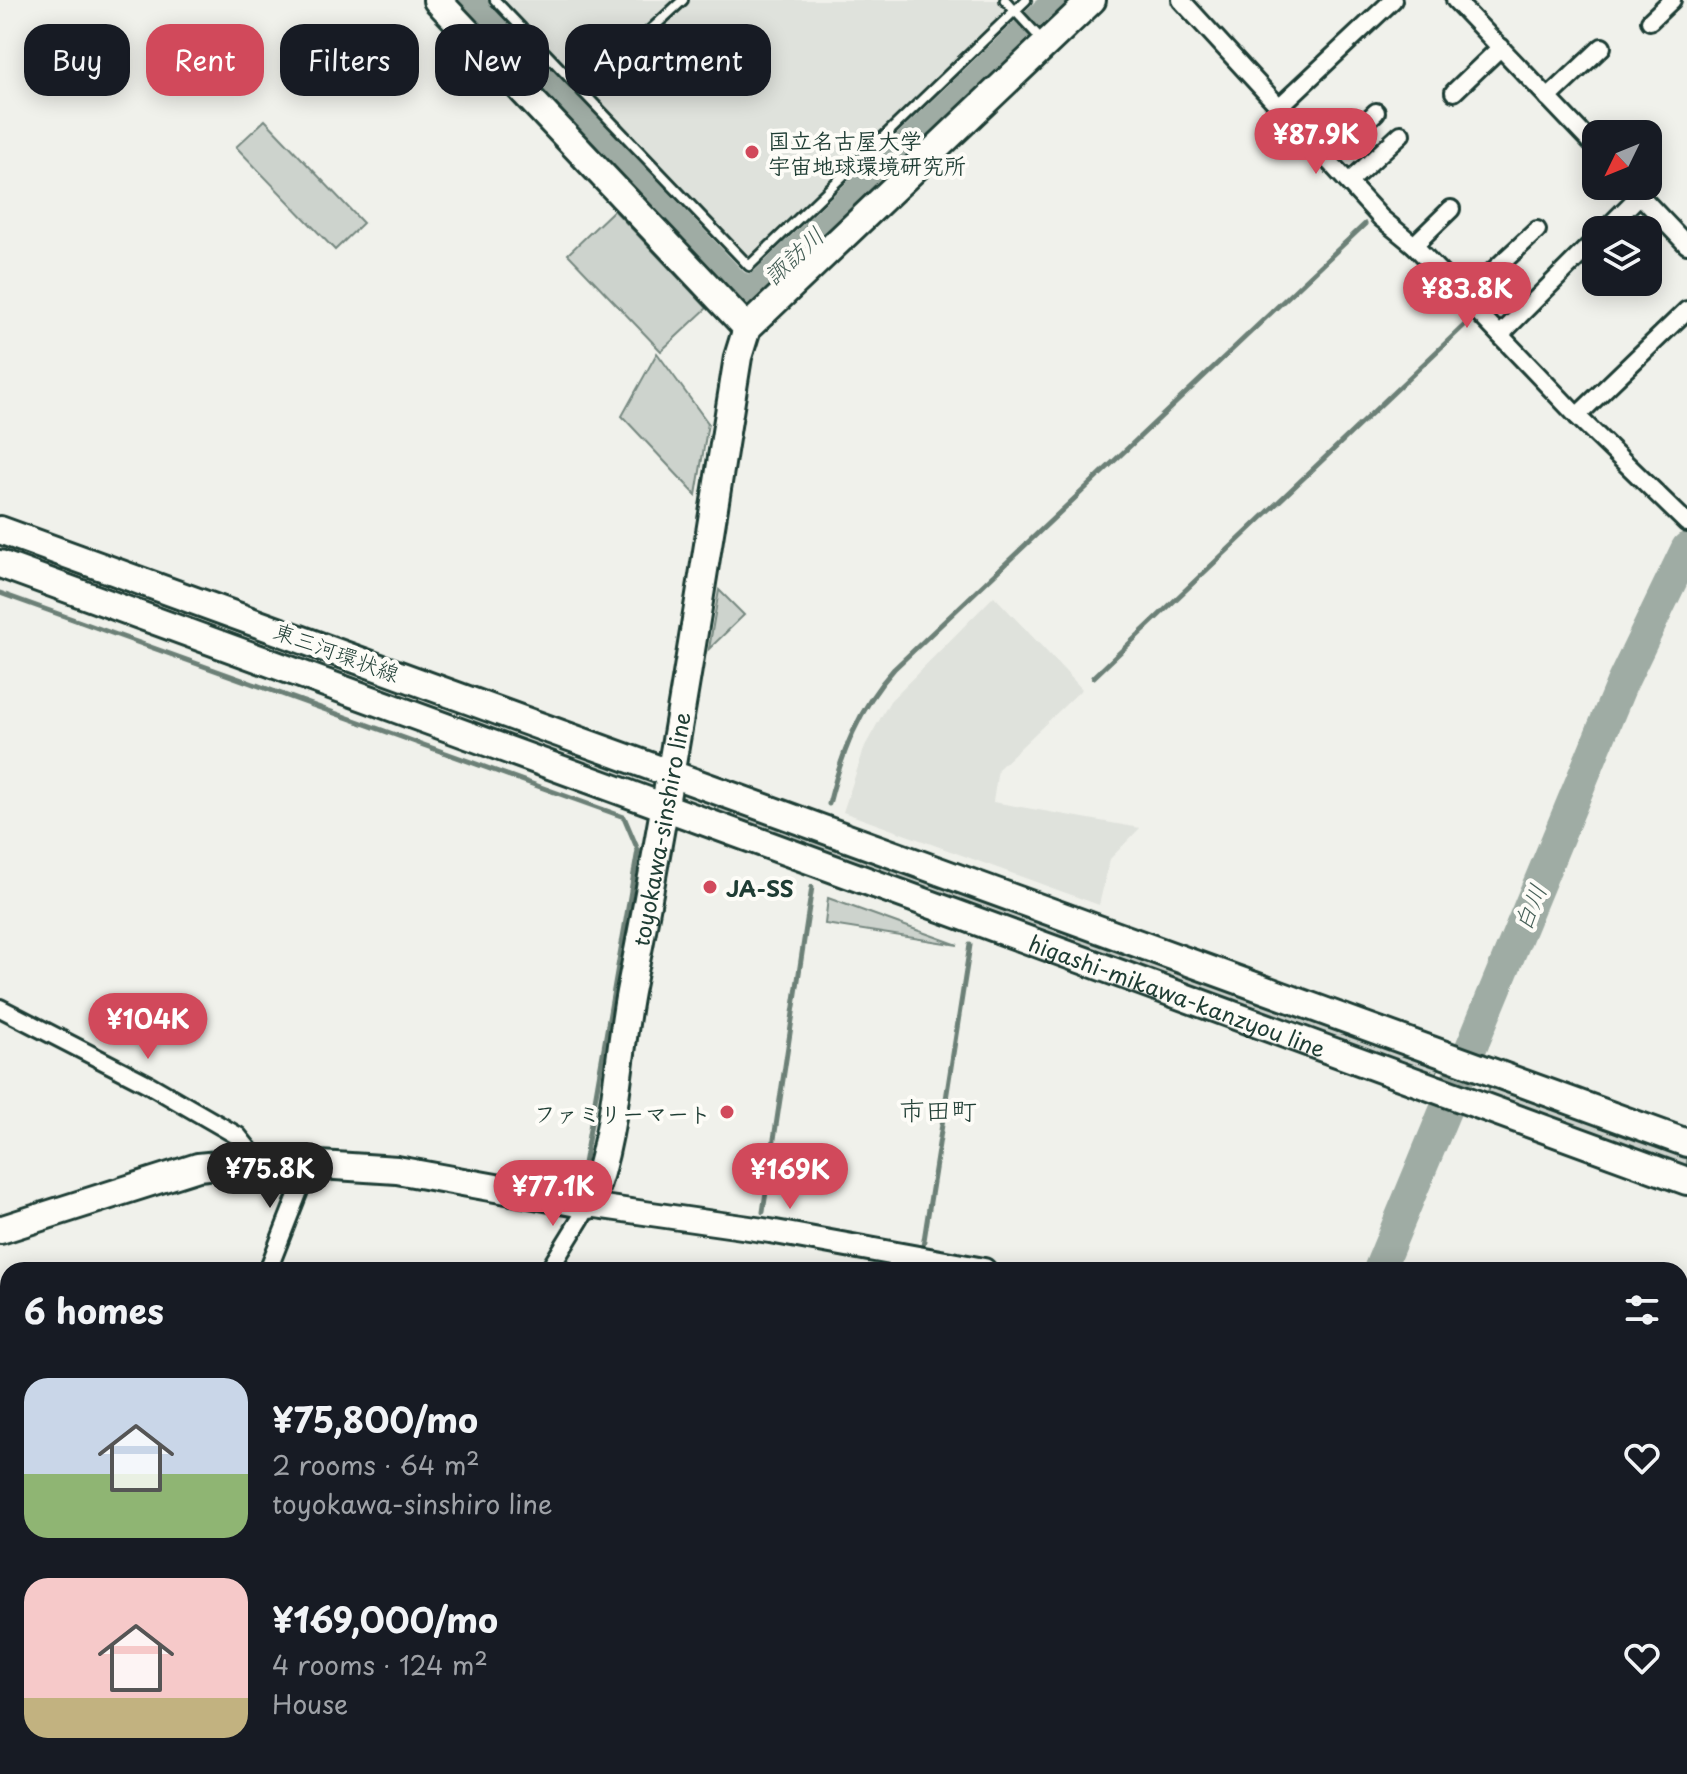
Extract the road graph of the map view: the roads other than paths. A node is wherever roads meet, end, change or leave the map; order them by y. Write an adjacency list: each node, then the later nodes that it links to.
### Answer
1 (437, 0): 37 (main road)
2 (495, 0): 17 (lane)
3 (683, 0): 13 (lane)
4 (1005, 0): 11 (lane)
5 (1026, 0): 11 (lane)
6 (1092, 0): 14 (main road)
7 (1181, 0): 21 (street)
8 (1393, 0): 21 (street)
9 (1455, 0): 15 (street)
10 (1672, 0): 12 (street)
11 (1015, 11): 14 (lane); 19 (lane)
12 (1650, 21)
13 (657, 24)
14 (1042, 40): 37 (main road)
15 (1501, 47): 18 (street); 20 (street)
16 (1602, 47): 20 (street)
17 (565, 73)
18 (1454, 92)
19 (587, 96)
20 (1548, 98): 23 (street)
21 (1278, 108): 25 (street)
22 (1376, 112): 25 (street)
23 (1582, 133)
24 (1401, 134): 26 (street)
25 (1327, 159): 26 (street)
26 (1349, 182): 32 (street)
27 (1628, 200): 30 (street)
28 (1645, 200): 33 (street)
29 (1451, 209): 32 (street)
30 (1616, 216)
31 (1537, 230): 35 (street)
32 (1414, 245): 35 (street)
33 (1687, 245)
34 (1582, 253): 38 (street)
35 (1464, 298): 38 (street)
36 (1687, 310): 39 (street)
37 (747, 328): 43 (main road, toyokawa-sinshiro line)
38 (1500, 335): 39 (street)
39 (1577, 416): 40 (street)
40 (1687, 523)
41 (0, 530): 43 (main road, 東三河環状線)
42 (0, 564): 44 (main road, 東三河環状線)
43 (673, 774): 44 (main road, toyokawa-sinshiro line); 46 (main road, higashi-mikawa-kanzyou line)
44 (667, 809): 49 (main road, higashi-mikawa-kanzyou line); 50 (main road, toyokawa-sinshiro line)
45 (0, 1008): 47 (street)
46 (1687, 1143)
47 (258, 1161): 48 (main road); 51 (main road)
48 (309, 1165): 50 (main road); 52 (street)
49 (1687, 1181)
50 (589, 1205): 53 (street); 54 (street)
51 (0, 1230)
52 (271, 1262)
53 (554, 1262)
54 (940, 1262)

